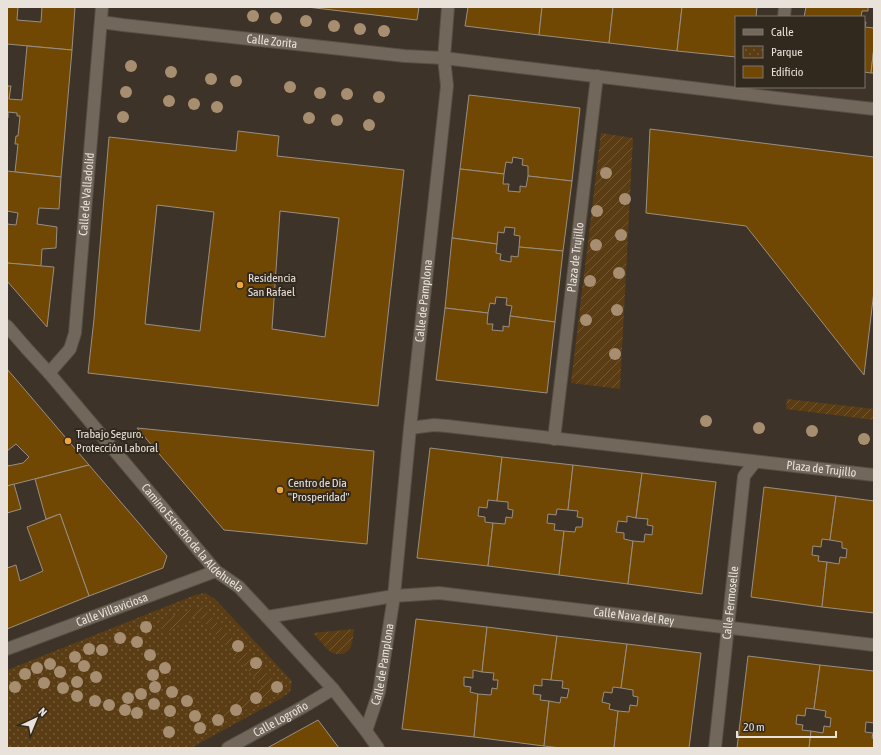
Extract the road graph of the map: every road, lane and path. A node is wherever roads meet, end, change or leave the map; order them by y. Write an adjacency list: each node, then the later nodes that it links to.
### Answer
1 (102, 7): 3 (street, Calle de Valladolid)
2 (448, 7): 4 (street, Calle de Pamplona)
3 (101, 22): 4 (street, Calle Zorita); 9 (street, Calle de Valladolid)
4 (444, 58): 5 (street); 10 (street, Calle de Pamplona)
5 (597, 76): 6 (street); 11 (street, Plaza de Trujillo)
6 (776, 92): 7 (street)
7 (874, 109)
8 (7, 326): 9 (street, Camino Estrecho de la Aldehuela)
9 (49, 373): 14 (street, Camino Estrecho de la Aldehuela)
10 (410, 428): 11 (street, Plaza de Trujillo); 15 (street, Calle de Pamplona)
11 (554, 439): 12 (street, Plaza de Trujillo)
12 (755, 462): 13 (street, Plaza de Trujillo); 17 (street, Calle Fermoselle)
13 (874, 475)
14 (216, 571): 16 (street, Camino Estrecho de la Aldehuela); 19 (street, Calle Villaviciosa)
15 (394, 596): 16 (street); 17 (street, Calle Nava del Rey); 21 (street, Calle de Pamplona)
16 (267, 617): 20 (street, Camino Estrecho de la Aldehuela)
17 (729, 628): 18 (street, Calle Nava del Rey); 24 (street, Calle Fermoselle)
18 (874, 645)
19 (7, 649)
20 (333, 689): 21 (street, Camino Estrecho de la Aldehuela); 22 (street, Calle Logroño)
21 (366, 731): 23 (street, Camino Estrecho de la Aldehuela)
22 (228, 748)
23 (378, 748)
24 (716, 748)

